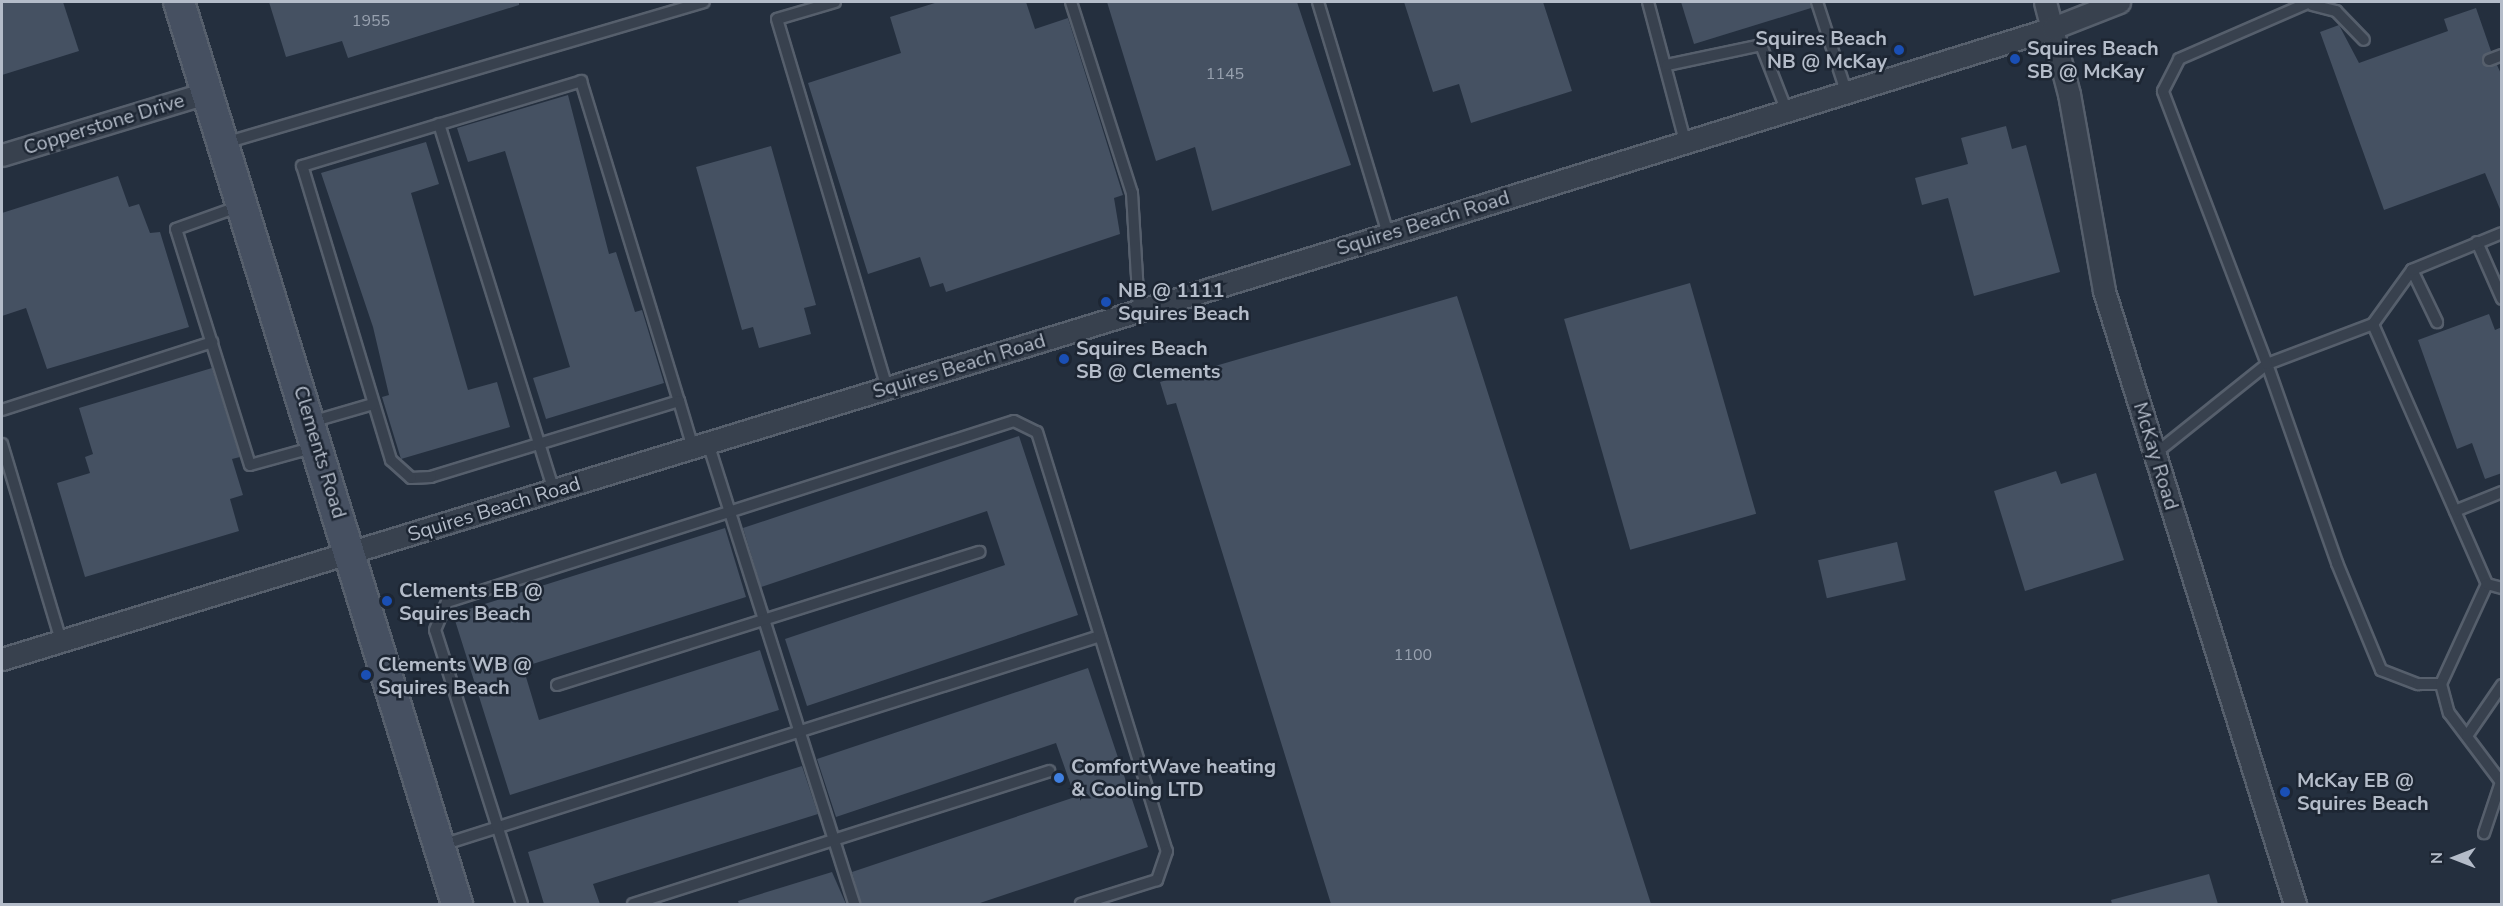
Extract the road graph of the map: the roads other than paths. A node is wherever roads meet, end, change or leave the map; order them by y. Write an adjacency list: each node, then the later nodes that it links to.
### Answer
1 (179, 2): 17 (street, Clements Road)
2 (704, 2): 21 (lane)
3 (835, 2): 34 (lane)
4 (1071, 2): 29 (lane)
5 (1318, 2): 25 (lane)
6 (1648, 2): 15 (lane)
7 (1817, 2): 16 (lane)
8 (2045, 2): 11 (street, McKay Road)
9 (2119, 2): 11 (street, Squires Beach Road)
10 (2311, 3): 12 (lane); 33 (lane)
11 (2053, 28): 16 (street, Squires Beach Road); 42 (street, McKay Road)
12 (2364, 40)
13 (2502, 55): 14 (lane)
14 (2489, 60)
15 (1667, 65): 18 (lane); 20 (lane)
16 (1846, 91): 18 (street, Squires Beach Road)
17 (206, 93): 21 (street, Clements Road); 22 (street, Copperstone Drive)
18 (1786, 109): 20 (street, Squires Beach Road)
19 (439, 124): 35 (lane); 36 (lane); 40 (lane)
20 (1685, 141): 25 (street, Squires Beach Road)
21 (222, 144): 23 (street, Clements Road)
22 (2, 155)
23 (242, 205): 32 (lane); 38 (street, Clements Road)
24 (2502, 233): 26 (lane)
25 (1388, 234): 29 (street, Squires Beach Road)
26 (2477, 242): 27 (lane); 28 (lane)
27 (2412, 270): 30 (lane); 31 (lane)
28 (2502, 299)
29 (1139, 311): 34 (street, Squires Beach Road)
30 (2438, 322)
31 (2373, 324): 33 (lane); 46 (lane)
32 (212, 342): 37 (lane); 38 (lane)
33 (2267, 364): 42 (lane); 55 (lane)
34 (886, 387): 41 (street, Squires Beach Road)
35 (679, 401): 40 (lane); 41 (lane)
36 (374, 404): 38 (lane); 40 (lane)
37 (2, 410)
38 (315, 434): 48 (street, Clements Road)
39 (2, 444): 53 (lane)
40 (539, 444): 43 (lane)
41 (700, 446): 43 (street, Squires Beach Road); 45 (lane)
42 (2156, 453): 70 (street, McKay Road)
43 (554, 490): 48 (street, Squires Beach Road)
44 (2502, 492): 46 (lane)
45 (731, 511): 51 (lane); 52 (lane); 61 (lane)
46 (2455, 511): 49 (lane)
47 (980, 552): 51 (lane)
48 (351, 553): 53 (street, Squires Beach Road); 64 (street, Clements Road)
49 (2487, 584): 50 (lane); 55 (lane)
50 (2502, 588)
51 (764, 620): 56 (lane); 58 (lane)
52 (1100, 636): 58 (lane); 69 (lane)
53 (61, 641): 54 (street, Squires Beach Road)
54 (2, 659)
55 (2441, 684): 59 (lane)
56 (557, 685)
57 (2502, 685): 59 (lane)
58 (797, 730): 61 (lane); 63 (lane)
59 (2467, 736): 62 (lane)
60 (1049, 771): 63 (lane)
61 (498, 828): 64 (lane); 66 (lane)
62 (2484, 833)
63 (834, 842): 67 (lane); 68 (lane)
64 (439, 846): 65 (street, Clements Road)
65 (457, 904)
66 (522, 904)
67 (633, 904)
68 (855, 904)
69 (1081, 904)
70 (2295, 904)

